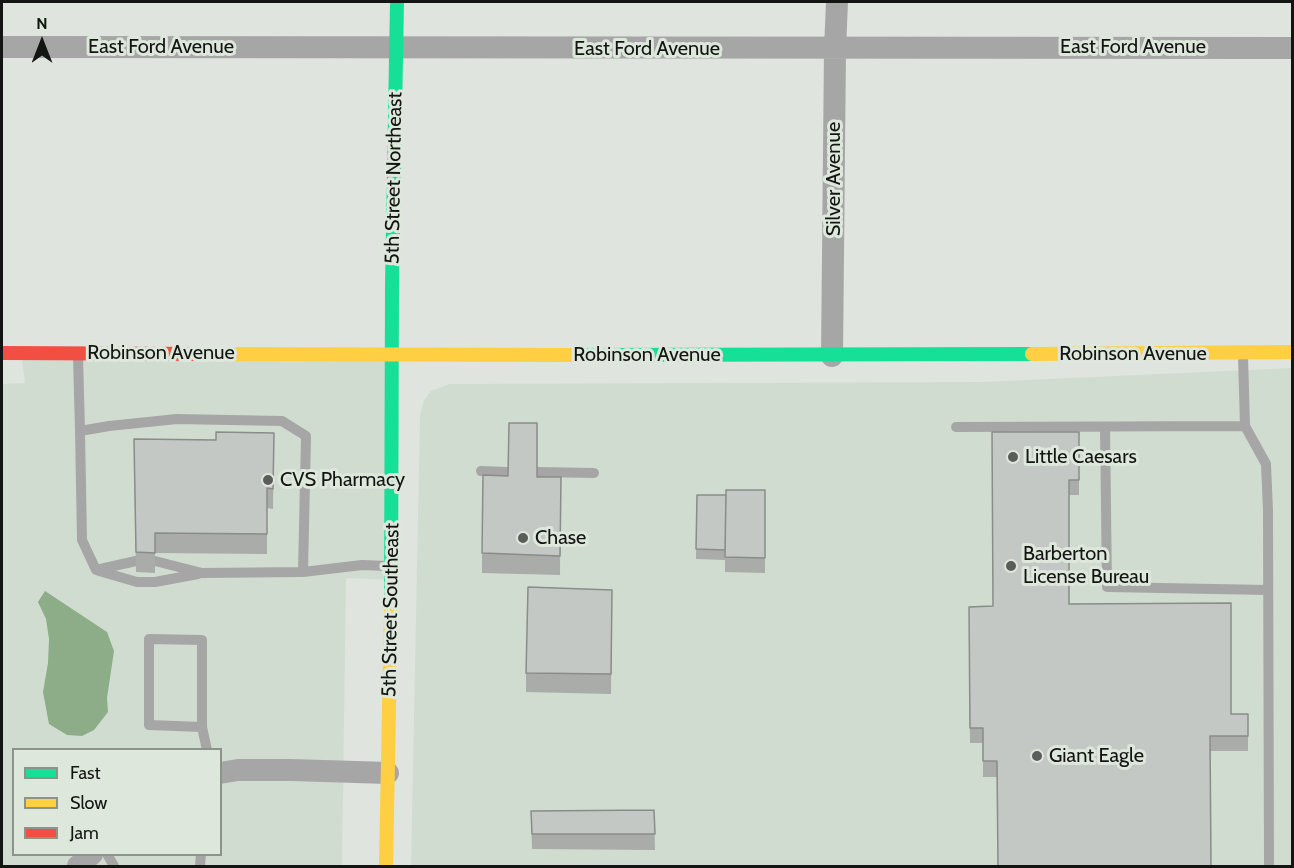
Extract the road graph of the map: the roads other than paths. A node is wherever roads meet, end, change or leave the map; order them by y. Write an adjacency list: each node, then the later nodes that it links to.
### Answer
1 (397, 2): 4 (main road, 5th Street Northeast)
2 (837, 2): 6 (street, Silver Avenue)
3 (2, 47): 4 (street, East Ford Avenue)
4 (397, 47): 6 (street, East Ford Avenue); 11 (main road, 5th Street Northeast)
5 (1293, 48): 6 (street, East Ford Avenue)
6 (835, 49): 12 (street, Silver Avenue)
7 (1293, 352): 10 (main road, Robinson Avenue)
8 (2, 353): 9 (main road, Robinson Avenue)
9 (78, 353): 11 (main road, Robinson Avenue); 16 (lane)
10 (1243, 353): 12 (main road, Robinson Avenue); 13 (lane)
11 (393, 354): 12 (main road, Robinson Avenue); 23 (main road, 5th Street Southeast)
12 (832, 356)
13 (1245, 426): 15 (lane); 27 (lane)
14 (956, 427): 15 (lane)
15 (1105, 427): 27 (lane)
16 (80, 431): 24 (lane); 26 (lane)
17 (481, 471): 18 (lane)
18 (508, 472)
19 (537, 472): 20 (lane)
20 (594, 473)
21 (136, 561): 24 (lane)
22 (155, 561): 25 (lane)
23 (392, 566): 26 (lane); 31 (main road, 5th Street Southeast)
24 (96, 570): 25 (lane)
25 (202, 573): 26 (lane)
26 (303, 573)
27 (1268, 590): 35 (lane)
28 (202, 727): 28 (lane); 29 (lane)
29 (207, 748)
30 (222, 772): 31 (street)
31 (388, 773): 34 (main road, 5th Street Southeast)
32 (91, 856): 33 (street)
33 (78, 867)
34 (386, 867)
35 (1269, 867)

